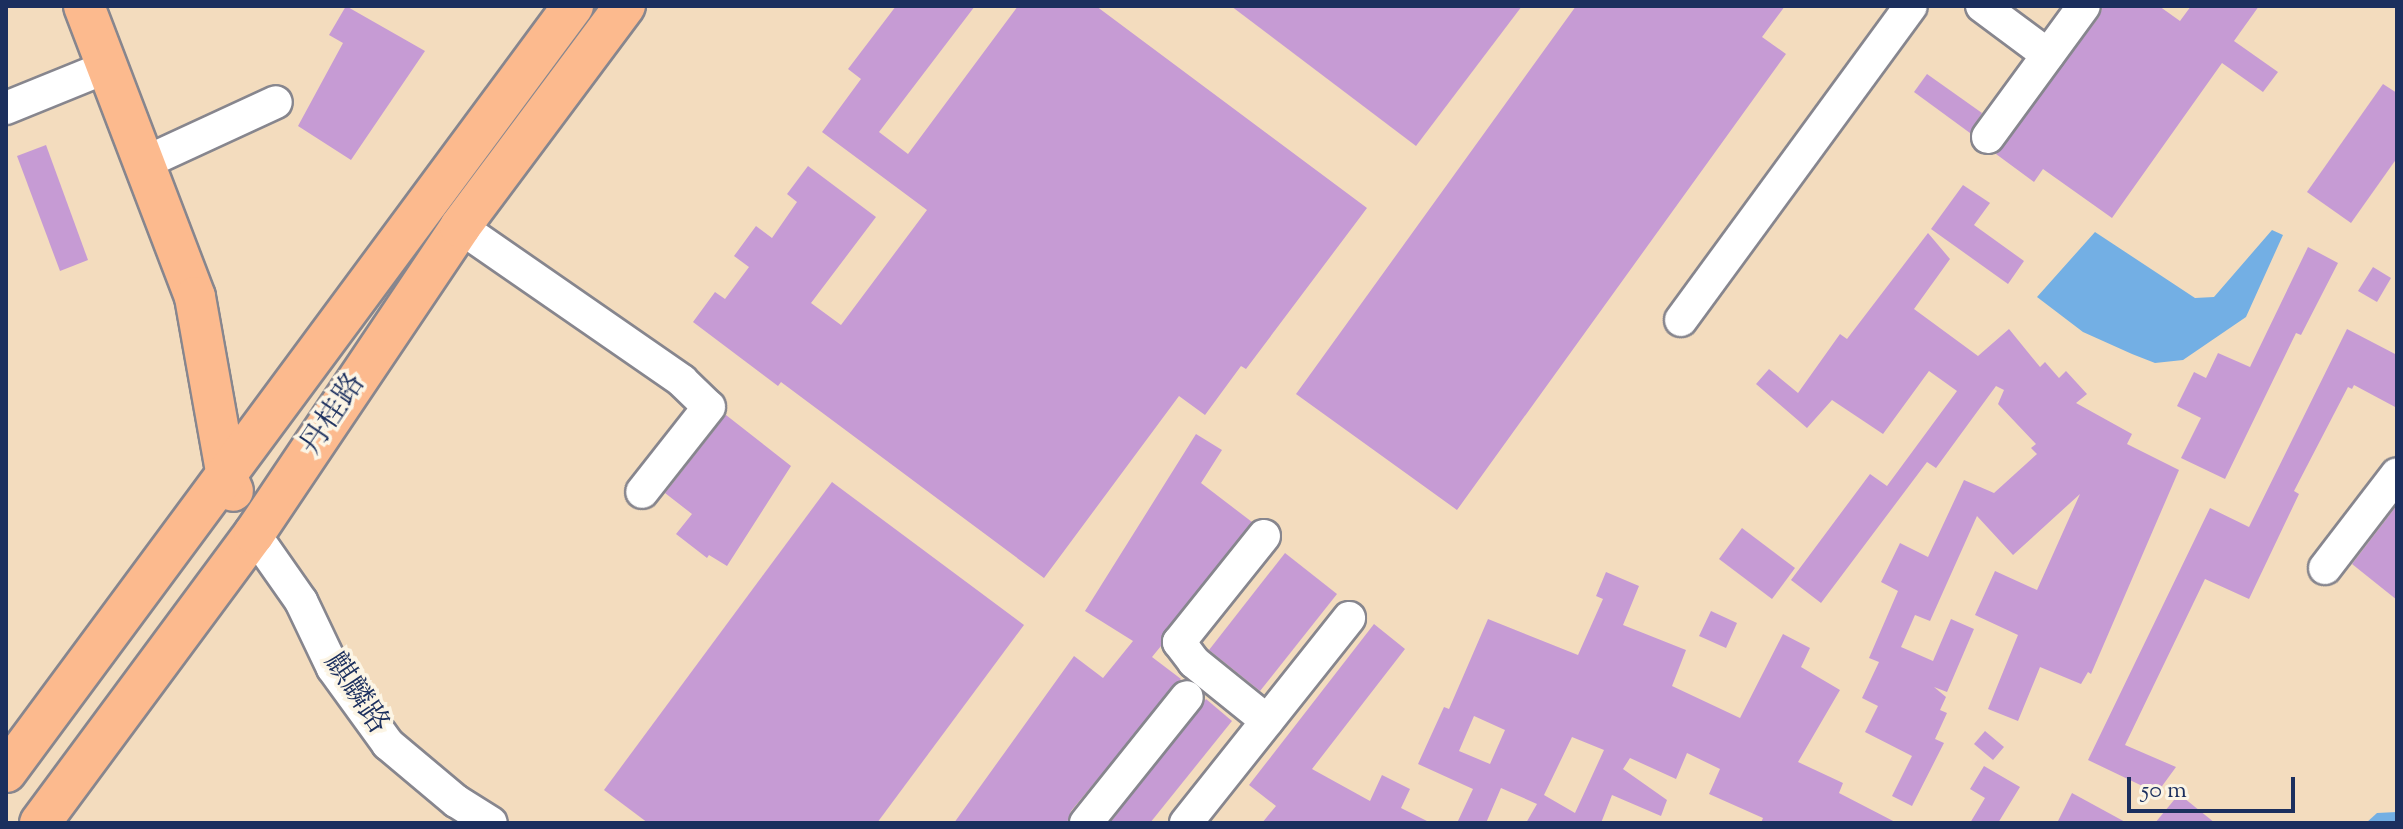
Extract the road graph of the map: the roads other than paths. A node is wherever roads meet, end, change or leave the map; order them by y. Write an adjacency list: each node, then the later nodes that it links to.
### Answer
1 (84, 6): 8 (main road)
2 (573, 6): 16 (main road, 丹桂路)
3 (625, 6): 13 (main road, 丹桂路)
4 (1911, 6): 14 (street)
5 (1982, 6): 7 (street)
6 (2084, 6): 7 (street)
7 (2048, 55): 11 (street)
8 (107, 67): 10 (street); 12 (main road)
9 (276, 102): 12 (street)
10 (6, 108)
11 (1988, 137)
12 (144, 163): 16 (main road)
13 (460, 227): 17 (street); 18 (main road, 丹桂路)
14 (1681, 320)
15 (2397, 474): 20 (street)
16 (227, 477): 18 (main road); 24 (main road, 丹桂路)
17 (642, 492)
18 (254, 534): 25 (main road, 丹桂路); 26 (street, 麒麟路)
19 (1264, 536): 23 (street)
20 (2325, 568)
21 (1349, 618): 23 (street)
22 (1187, 697): 27 (street)
23 (1267, 721): 28 (street)
24 (6, 772)
25 (40, 823)
26 (491, 823)
27 (1086, 823)
28 (1186, 823)

